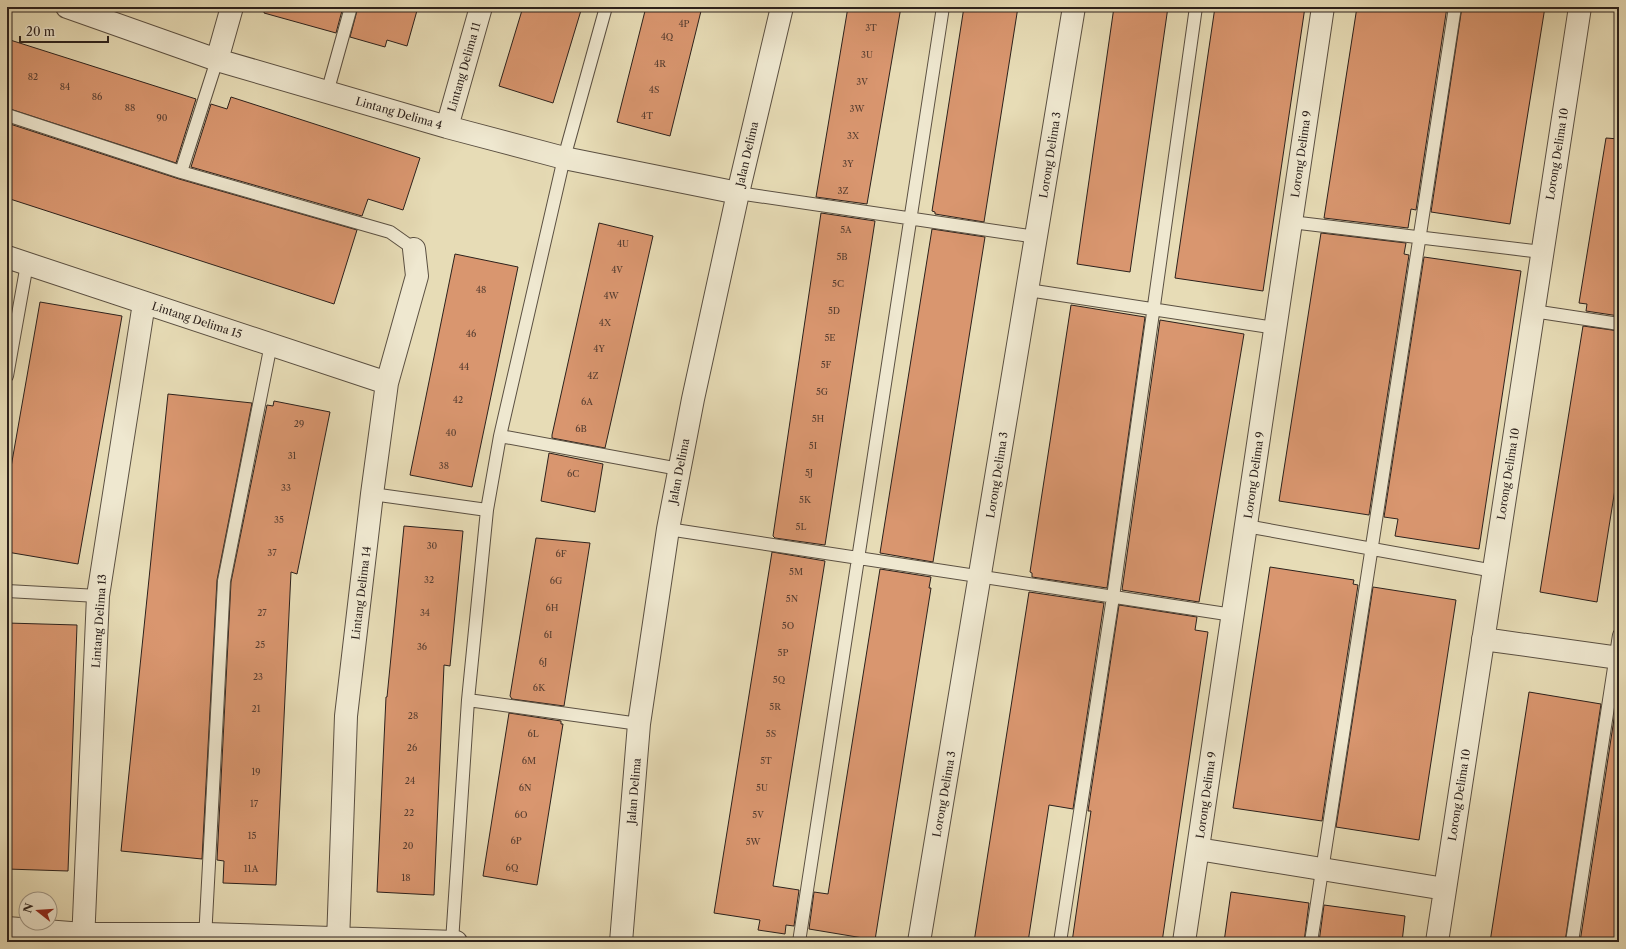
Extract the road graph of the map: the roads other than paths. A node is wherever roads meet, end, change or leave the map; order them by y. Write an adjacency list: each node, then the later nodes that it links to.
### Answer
1 (67, 7): 13 (street, Lintang Delima 4)
2 (232, 7): 14 (street)
3 (351, 7): 15 (lane)
4 (481, 7): 17 (street, Lintang Delima 11)
5 (606, 7): 18 (lane)
6 (782, 7): 20 (street, Jalan Delima)
7 (943, 7): 21 (lane)
8 (1074, 7): 23 (street, Lorong Delima 3)
9 (1196, 7): 31 (lane)
10 (1323, 7): 22 (street, Lorong Delima 9)
11 (1455, 7): 24 (lane)
12 (1580, 7): 26 (street, Lorong Delima 10)
13 (96, 12): 14 (street, Lintang Delima 4)
14 (217, 60): 15 (street, Lintang Delima 4); 19 (lane)
15 (327, 93): 17 (street, Lintang Delima 4)
16 (7, 115): 19 (lane)
17 (447, 127): 18 (street, Lintang Delima 4)
18 (564, 158): 20 (street, Lintang Delima 4); 38 (lane)
19 (181, 172): 25 (lane)
20 (738, 193): 21 (lane); 39 (street, Jalan Delima)
21 (910, 218): 23 (lane); 45 (lane)
22 (1291, 222): 24 (lane); 34 (street, Lorong Delima 9)
23 (1036, 237): 29 (street, Lorong Delima 3)
24 (1420, 238): 26 (lane); 44 (lane)
25 (414, 249): 37 (street, Lintang Delima 14)
26 (1542, 252): 32 (street, Lorong Delima 10)
27 (7, 257): 28 (street, Lintang Delima 15)
28 (27, 264): 30 (street, Lintang Delima 15); 36 (lane)
29 (1028, 290): 31 (lane); 47 (street, Lorong Delima 3)
30 (144, 303): 35 (street, Lintang Delima 15); 49 (street, Lintang Delima 13)
31 (1154, 309): 34 (lane); 50 (lane)
32 (1533, 312): 33 (lane); 46 (street, Lorong Delima 10)
33 (1619, 324)
34 (1275, 328): 42 (street, Lorong Delima 9)
35 (271, 344): 37 (street, Lintang Delima 15); 62 (lane)
36 (7, 376)
37 (387, 383): 40 (street, Lintang Delima 14)
38 (500, 436): 39 (lane); 41 (lane)
39 (678, 469): 43 (street, Jalan Delima)
40 (372, 494): 41 (lane); 63 (street, Lintang Delima 14)
41 (487, 510): 55 (lane)
42 (1246, 526): 44 (lane); 51 (street, Lorong Delima 9)
43 (668, 529): 45 (lane); 56 (street, Jalan Delima)
44 (1372, 548): 46 (lane); 58 (lane)
45 (858, 558): 47 (lane); 67 (lane)
46 (1494, 570): 53 (street, Lorong Delima 10)
47 (981, 576): 50 (lane); 68 (street, Lorong Delima 3)
48 (7, 591): 49 (lane)
49 (98, 596): 61 (street, Lintang Delima 13)
50 (1113, 597): 51 (lane); 69 (lane)
51 (1233, 615): 57 (street, Lorong Delima 9)
52 (1619, 635): 54 (lane)
53 (1483, 639): 54 (street); 59 (street, Lorong Delima 10)
54 (1617, 658): 73 (lane)
55 (468, 700): 56 (lane); 64 (lane)
56 (639, 724): 66 (street, Jalan Delima)
57 (1198, 849): 58 (street); 70 (street, Lorong Delima 9)
58 (1322, 869): 59 (street); 71 (lane)
59 (1445, 889): 72 (street, Lorong Delima 10)
60 (7, 928): 61 (street)
61 (83, 938): 62 (street)
62 (205, 938): 63 (street)
63 (338, 940): 64 (street)
64 (452, 942): 65 (street)
65 (456, 942)
66 (621, 942)
67 (799, 942)
68 (919, 942)
69 (1060, 942)
70 (1184, 942)
71 (1311, 942)
72 (1436, 942)
73 (1572, 942)

